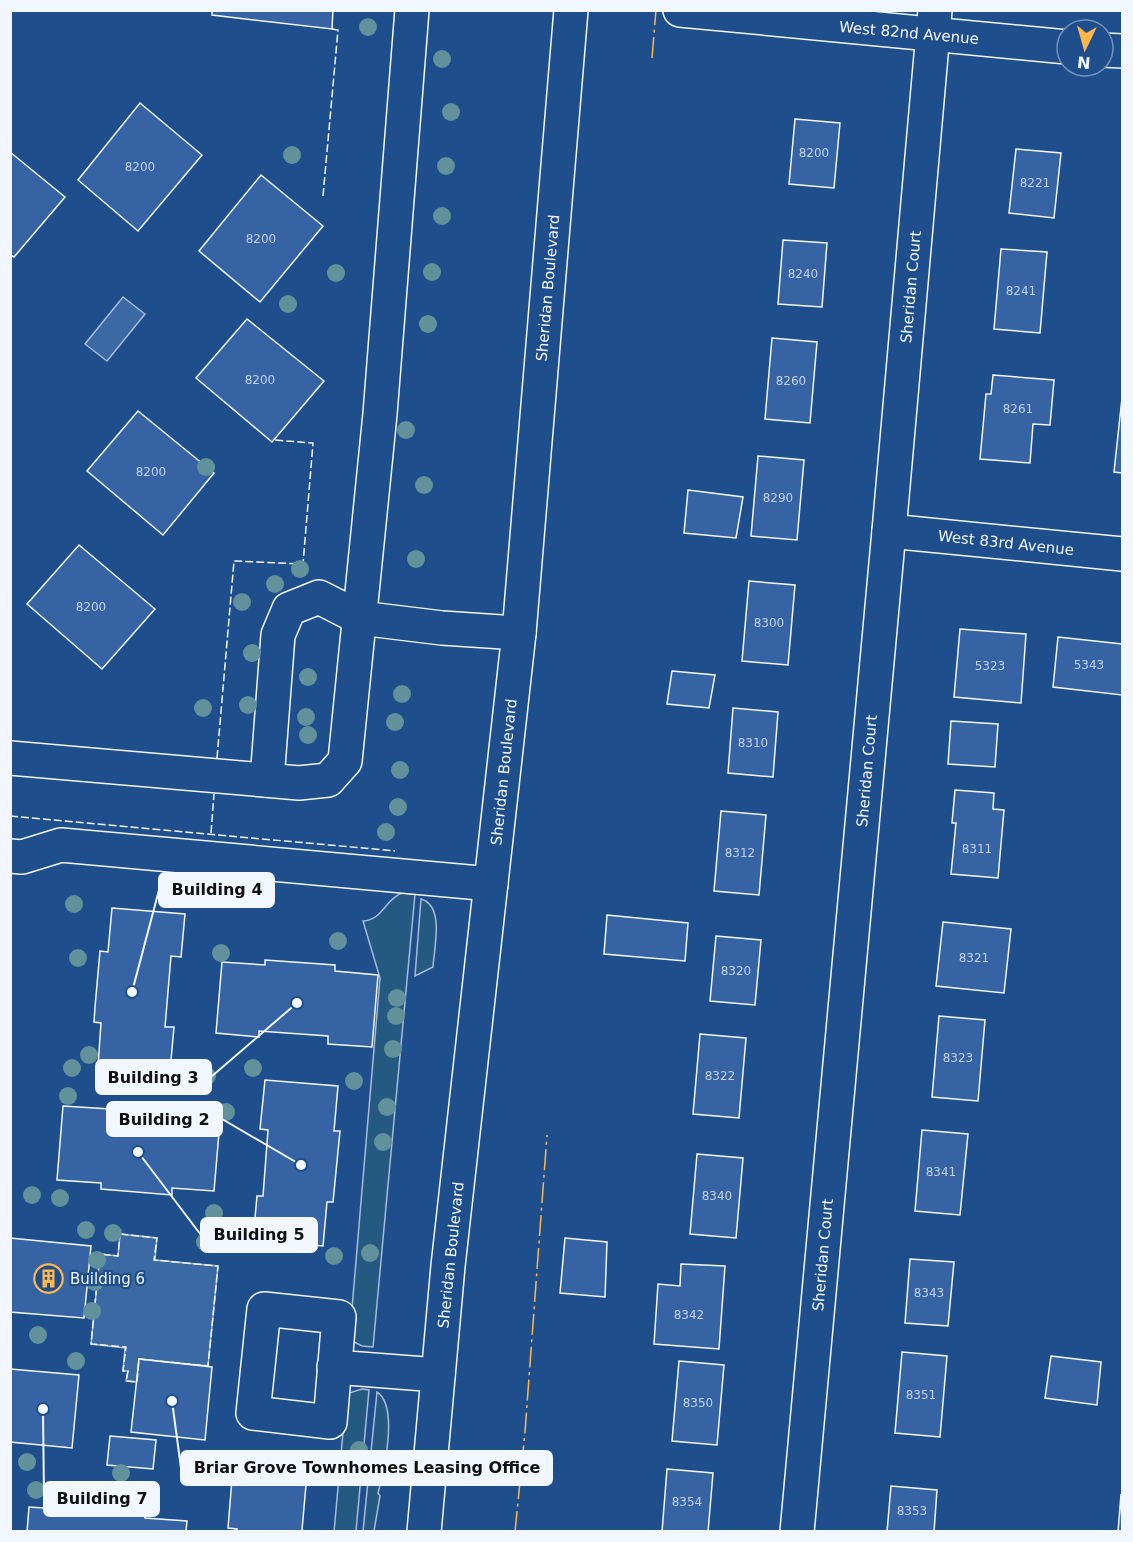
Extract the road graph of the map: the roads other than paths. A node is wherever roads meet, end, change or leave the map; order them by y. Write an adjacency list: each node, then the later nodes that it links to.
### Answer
1 (412, 10): 8 (street)
2 (571, 10): 9 (street, Sheridan Boulevard)
3 (680, 10): 4 (street, West 82nd Avenue)
4 (934, 23): 5 (street, West 82nd Avenue); 6 (street, Sheridan Court)
5 (1055, 45)
6 (890, 531): 7 (street, West 83rd Avenue); 17 (street, Sheridan Court)
7 (1122, 554)
8 (360, 618): 9 (street); 11 (street); 11 (street)
9 (519, 633): 13 (street, Sheridan Boulevard)
10 (10, 758): 11 (street)
11 (267, 780)
12 (10, 856): 13 (street)
13 (491, 884): 15 (street, Sheridan Boulevard)
14 (334, 1367): 15 (street)
15 (438, 1375): 16 (street, Sheridan Boulevard)
16 (424, 1532)
17 (797, 1532)

